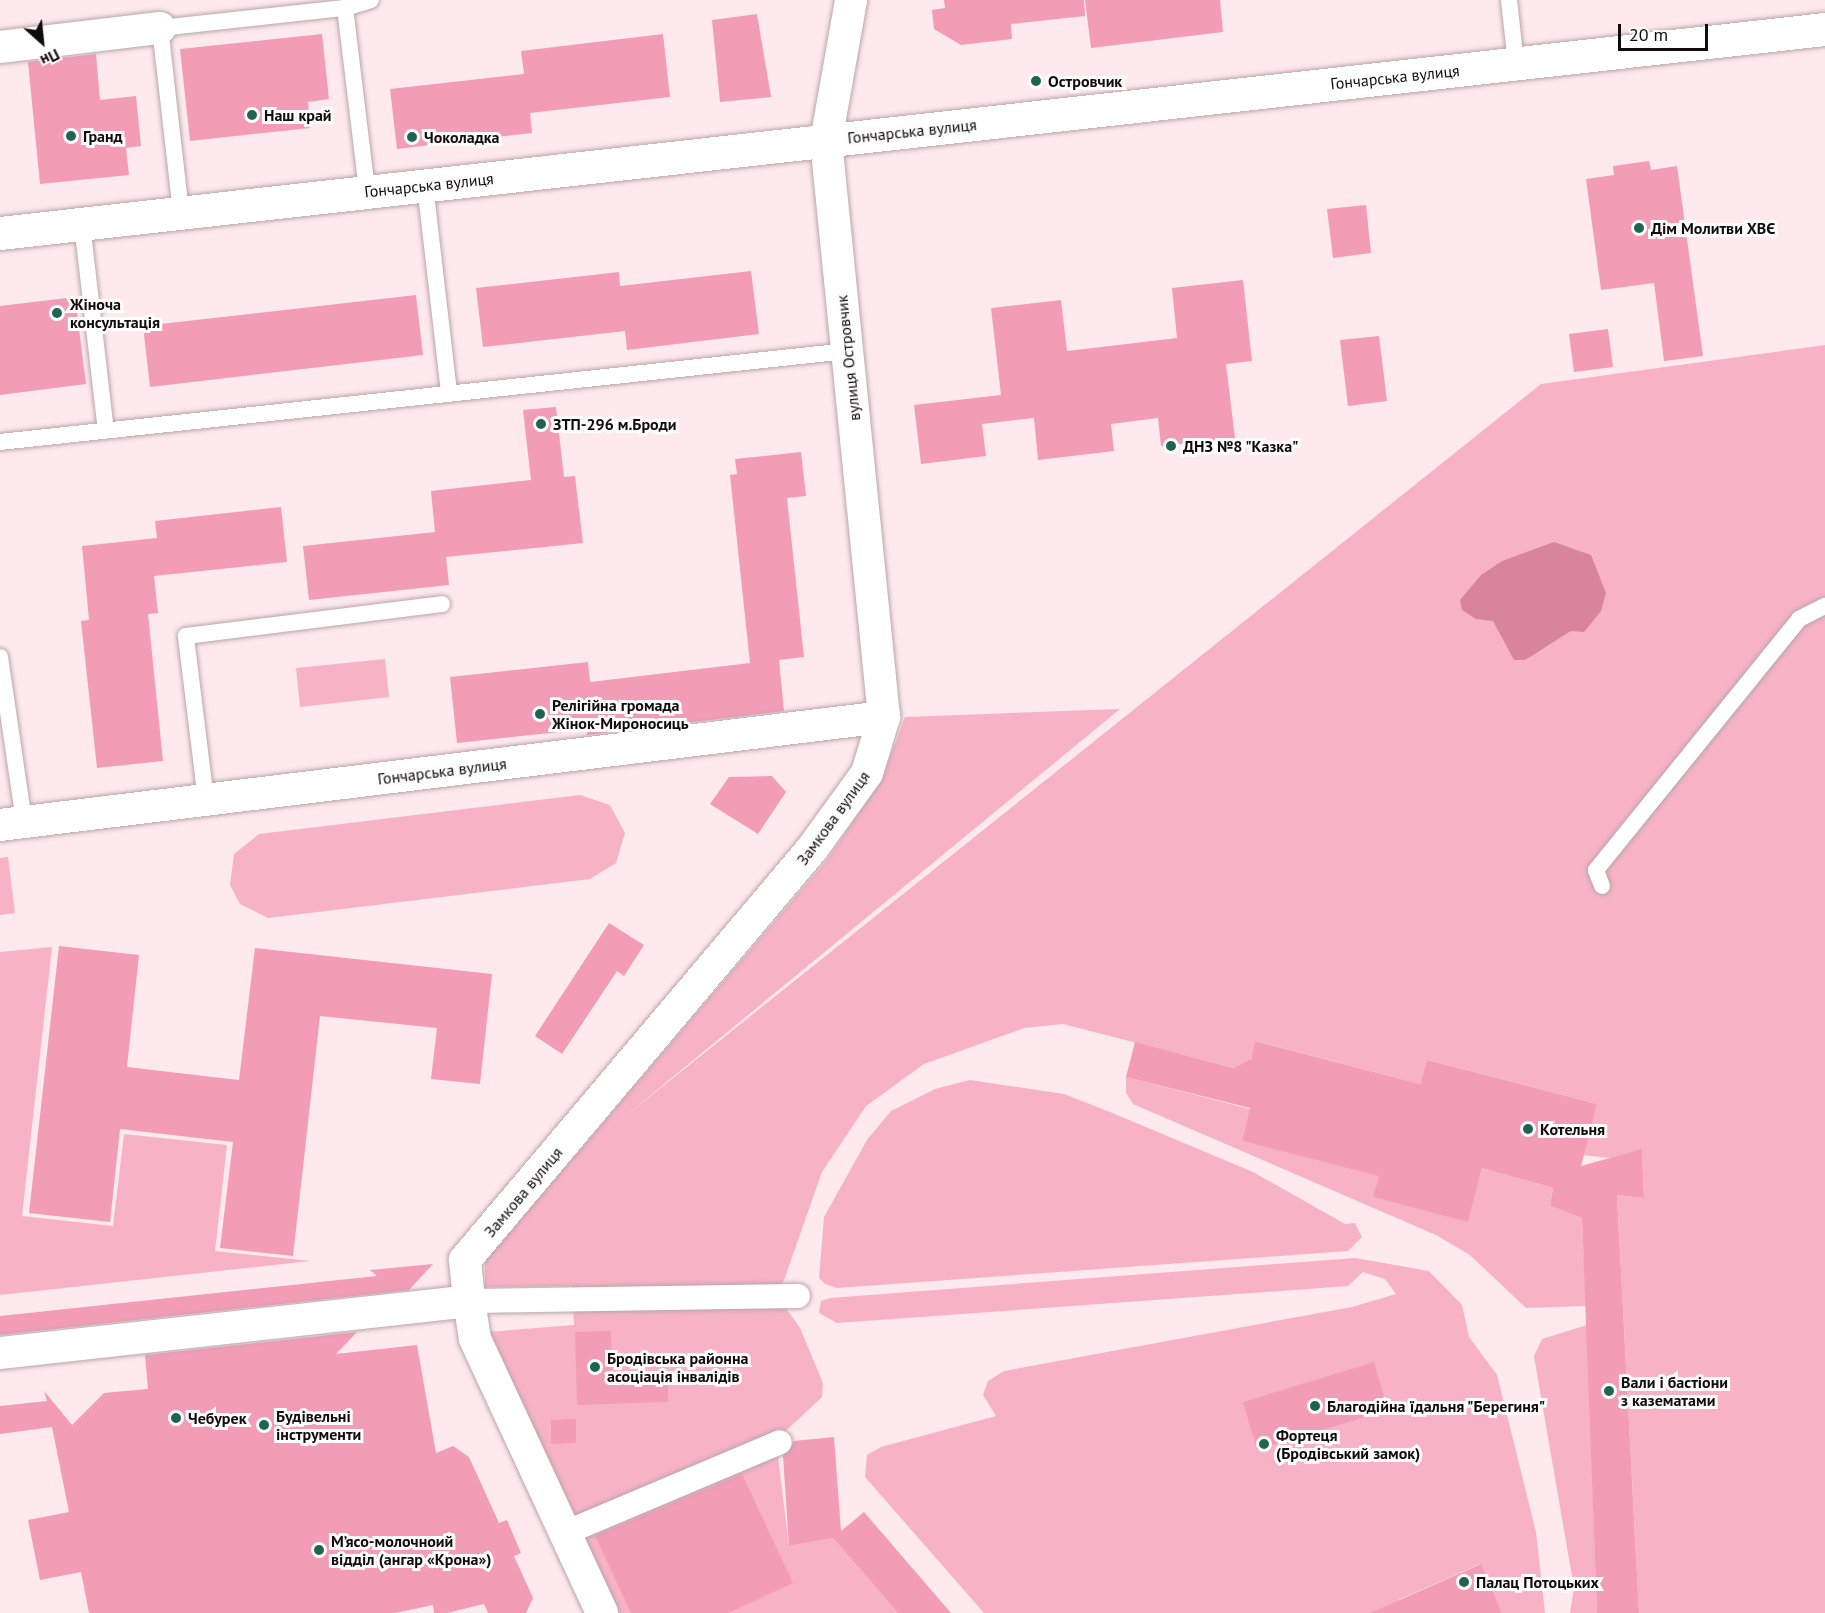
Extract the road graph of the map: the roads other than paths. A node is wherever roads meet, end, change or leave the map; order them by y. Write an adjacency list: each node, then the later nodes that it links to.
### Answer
1 (371, 0): 4 (lane)
2 (851, 0): 9 (street, вулиця Островчик)
3 (1509, 0): 8 (lane)
4 (345, 8): 5 (lane); 11 (lane)
5 (160, 28): 7 (street); 12 (lane)
6 (1825, 28): 8 (main road, Гончарська вулиця)
7 (0, 47)
8 (1516, 63): 9 (main road, Гончарська вулиця)
9 (826, 141): 10 (main road, Гончарська вулиця); 15 (street, вулиця Островчик)
10 (425, 185): 11 (main road, Гончарська вулиця); 16 (lane)
11 (367, 191): 12 (main road, Гончарська вулиця)
12 (181, 212): 13 (main road, Гончарська вулиця)
13 (82, 224): 14 (main road, Гончарська вулиця); 17 (lane)
14 (0, 233)
15 (847, 351): 16 (lane); 24 (street, вулиця Островчик)
16 (449, 393): 17 (lane)
17 (106, 430): 18 (lane)
18 (0, 442)
19 (1825, 592): 22 (lane)
20 (442, 604): 25 (lane)
21 (1825, 606): 22 (lane)
22 (1799, 620): 27 (lane)
23 (0, 657): 26 (lane)
24 (884, 717): 25 (street, Гончарська вулиця); 29 (street, Замкова вулиця)
25 (206, 800): 26 (street, Гончарська вулиця)
26 (12, 824)
27 (1602, 886)
28 (798, 1296): 29 (street)
29 (469, 1301): 30 (street); 32 (street, Замкова вулиця)
30 (0, 1353)
31 (780, 1442): 32 (street)
32 (565, 1533): 33 (street, Замкова вулиця)
33 (602, 1613)

